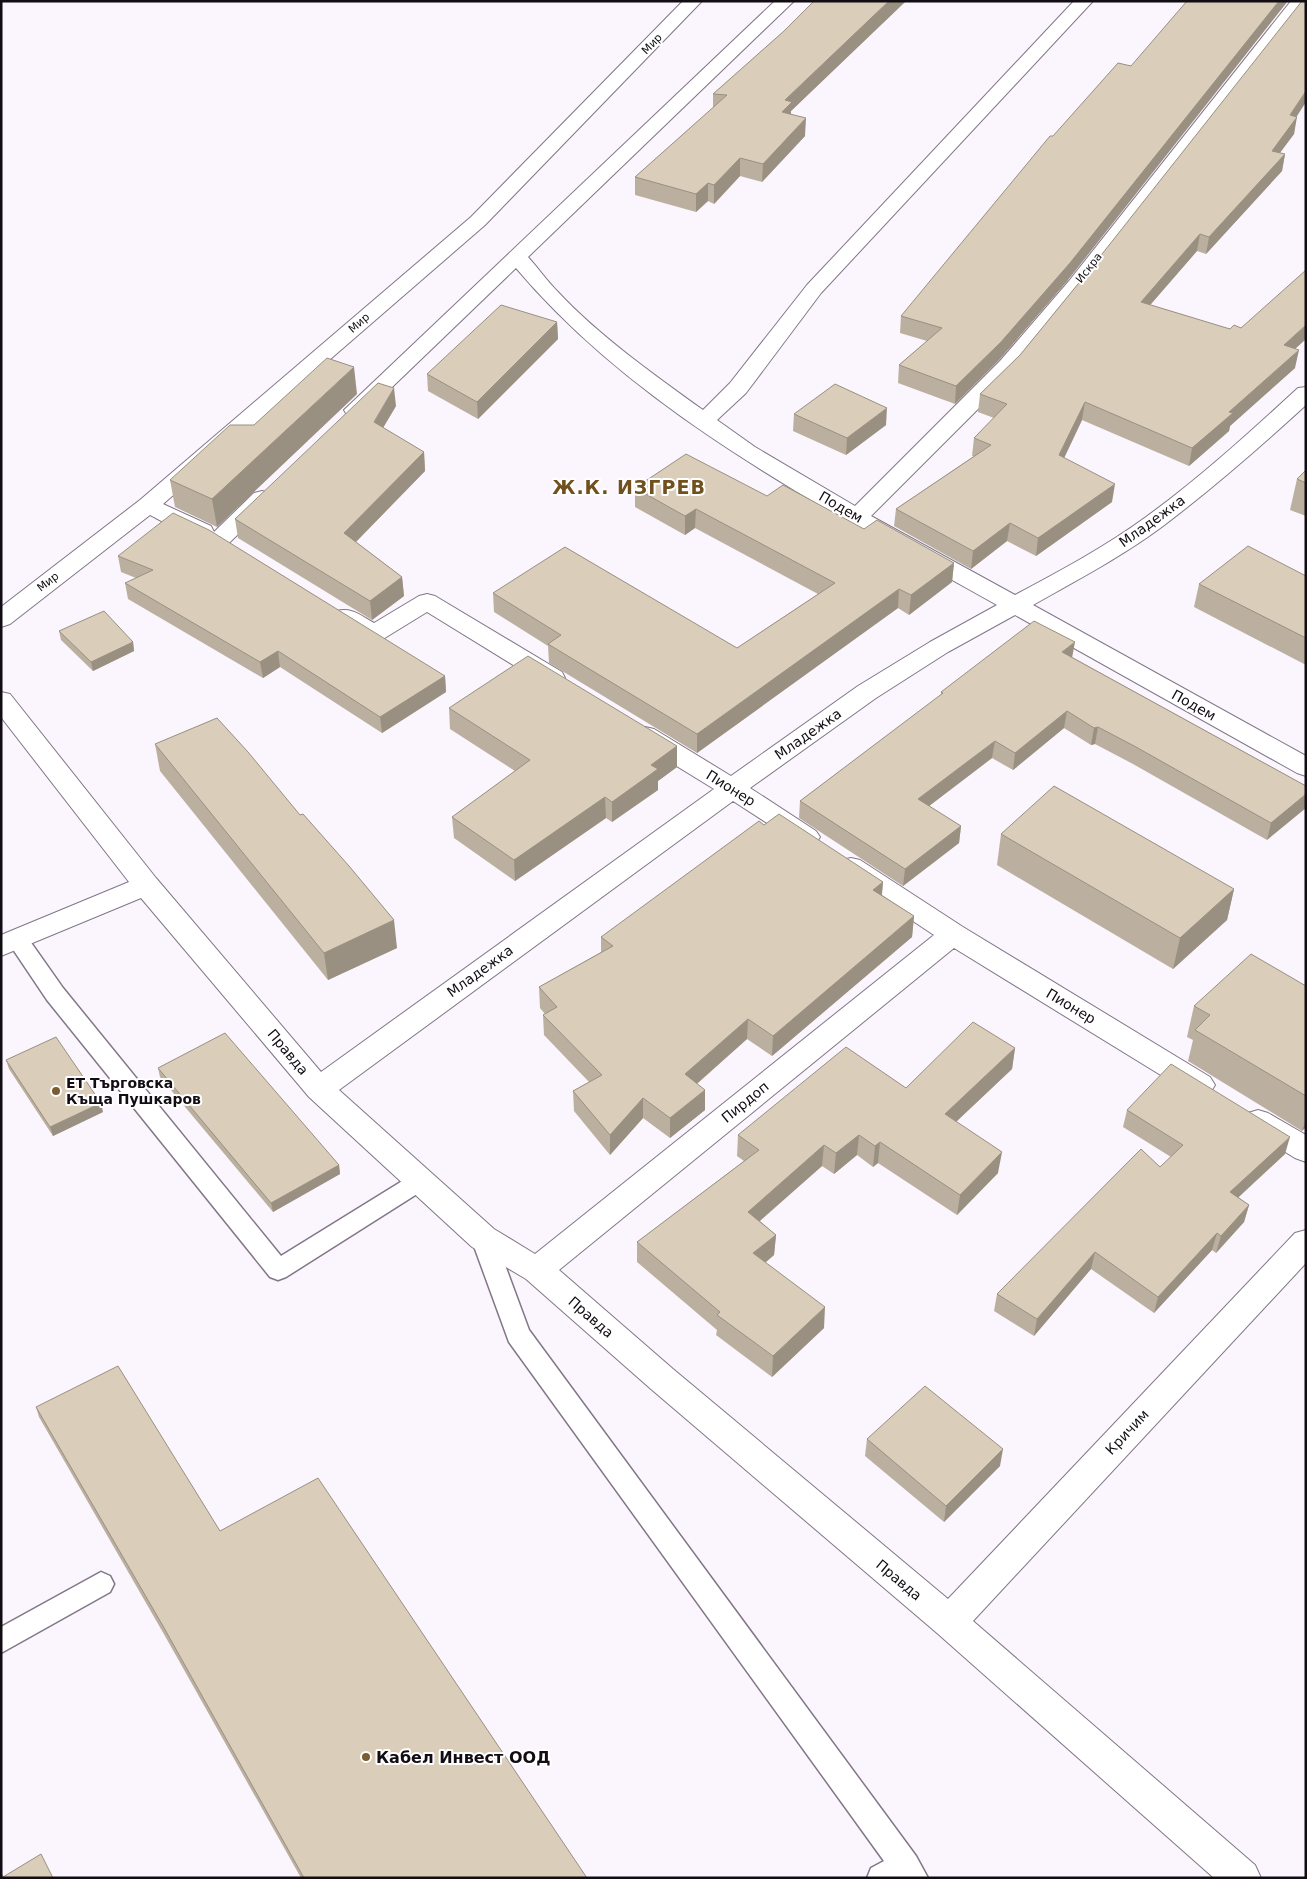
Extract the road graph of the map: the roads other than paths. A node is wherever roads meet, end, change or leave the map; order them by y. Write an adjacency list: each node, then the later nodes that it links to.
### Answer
1 (693, 1): 10 (street, Мир)
2 (785, 1): 5 (street)
3 (1084, 1): 8 (street)
4 (1300, 1): 11 (street, Искра)
5 (516, 256): 7 (street); 8 (street, Подем)
6 (1306, 393): 13 (street, Младежка)
7 (344, 421)
8 (703, 422): 11 (street, Подем)
9 (274, 487): 10 (street)
10 (148, 505): 14 (street, Мир)
11 (857, 517): 13 (street, Подем)
12 (325, 604): 15 (street)
13 (1013, 604): 18 (street, Подем); 19 (street, Младежка)
14 (1, 619)
15 (571, 689)
16 (1, 700): 20 (street, Правда)
17 (622, 720): 19 (street, Пионер)
18 (1306, 767)
19 (732, 788): 21 (street, Пионер); 23 (street, Младежка)
20 (146, 885): 22 (street); 23 (street, Правда)
21 (953, 934): 24 (street, Пионер); 28 (street, Пирдоп)
22 (9, 942): 25 (lane)
23 (319, 1089): 25 (street, Правда)
24 (1306, 1150)
25 (420, 1181): 26 (street, Правда)
26 (484, 1238): 28 (street, Правда); 32 (lane)
27 (1306, 1242): 30 (street, Кричим)
28 (537, 1270): 30 (street, Правда)
29 (101, 1584): 31 (lane)
30 (949, 1622): 33 (street, Правда)
31 (1, 1641)
32 (900, 1874)
33 (1242, 1878)

